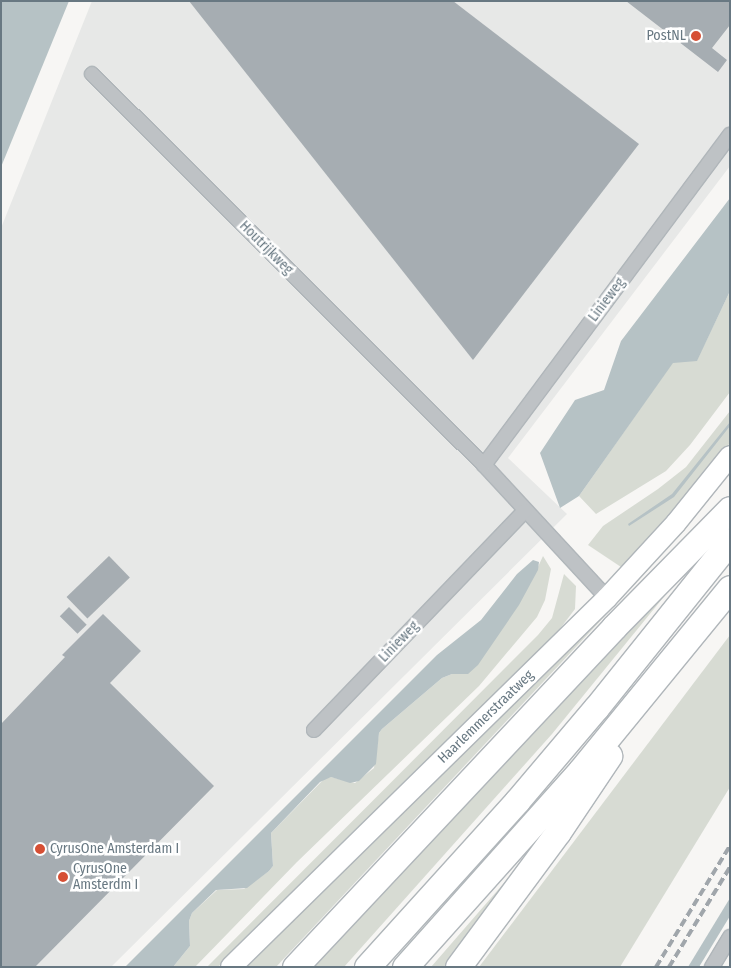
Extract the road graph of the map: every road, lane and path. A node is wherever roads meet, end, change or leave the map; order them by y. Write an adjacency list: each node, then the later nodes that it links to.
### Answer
1 (92, 74): 4 (street, Houtrijkweg)
2 (730, 135): 4 (street, Linieweg)
3 (730, 456): 9 (main road, Haarlemmerstraatweg)
4 (484, 465): 6 (street)
5 (730, 509): 14 (highway)
6 (525, 510): 9 (street); 11 (street, Linieweg)
7 (730, 541): 15 (highway)
8 (730, 588): 10 (highway)
9 (607, 598): 13 (main road, Haarlemmerstraatweg)
10 (653, 684): 16 (highway); 17 (highway)
11 (314, 730)
12 (730, 937): 18 (street)
13 (231, 967)
14 (295, 967)
15 (367, 967)
16 (405, 967)
17 (458, 967)
18 (712, 967)

